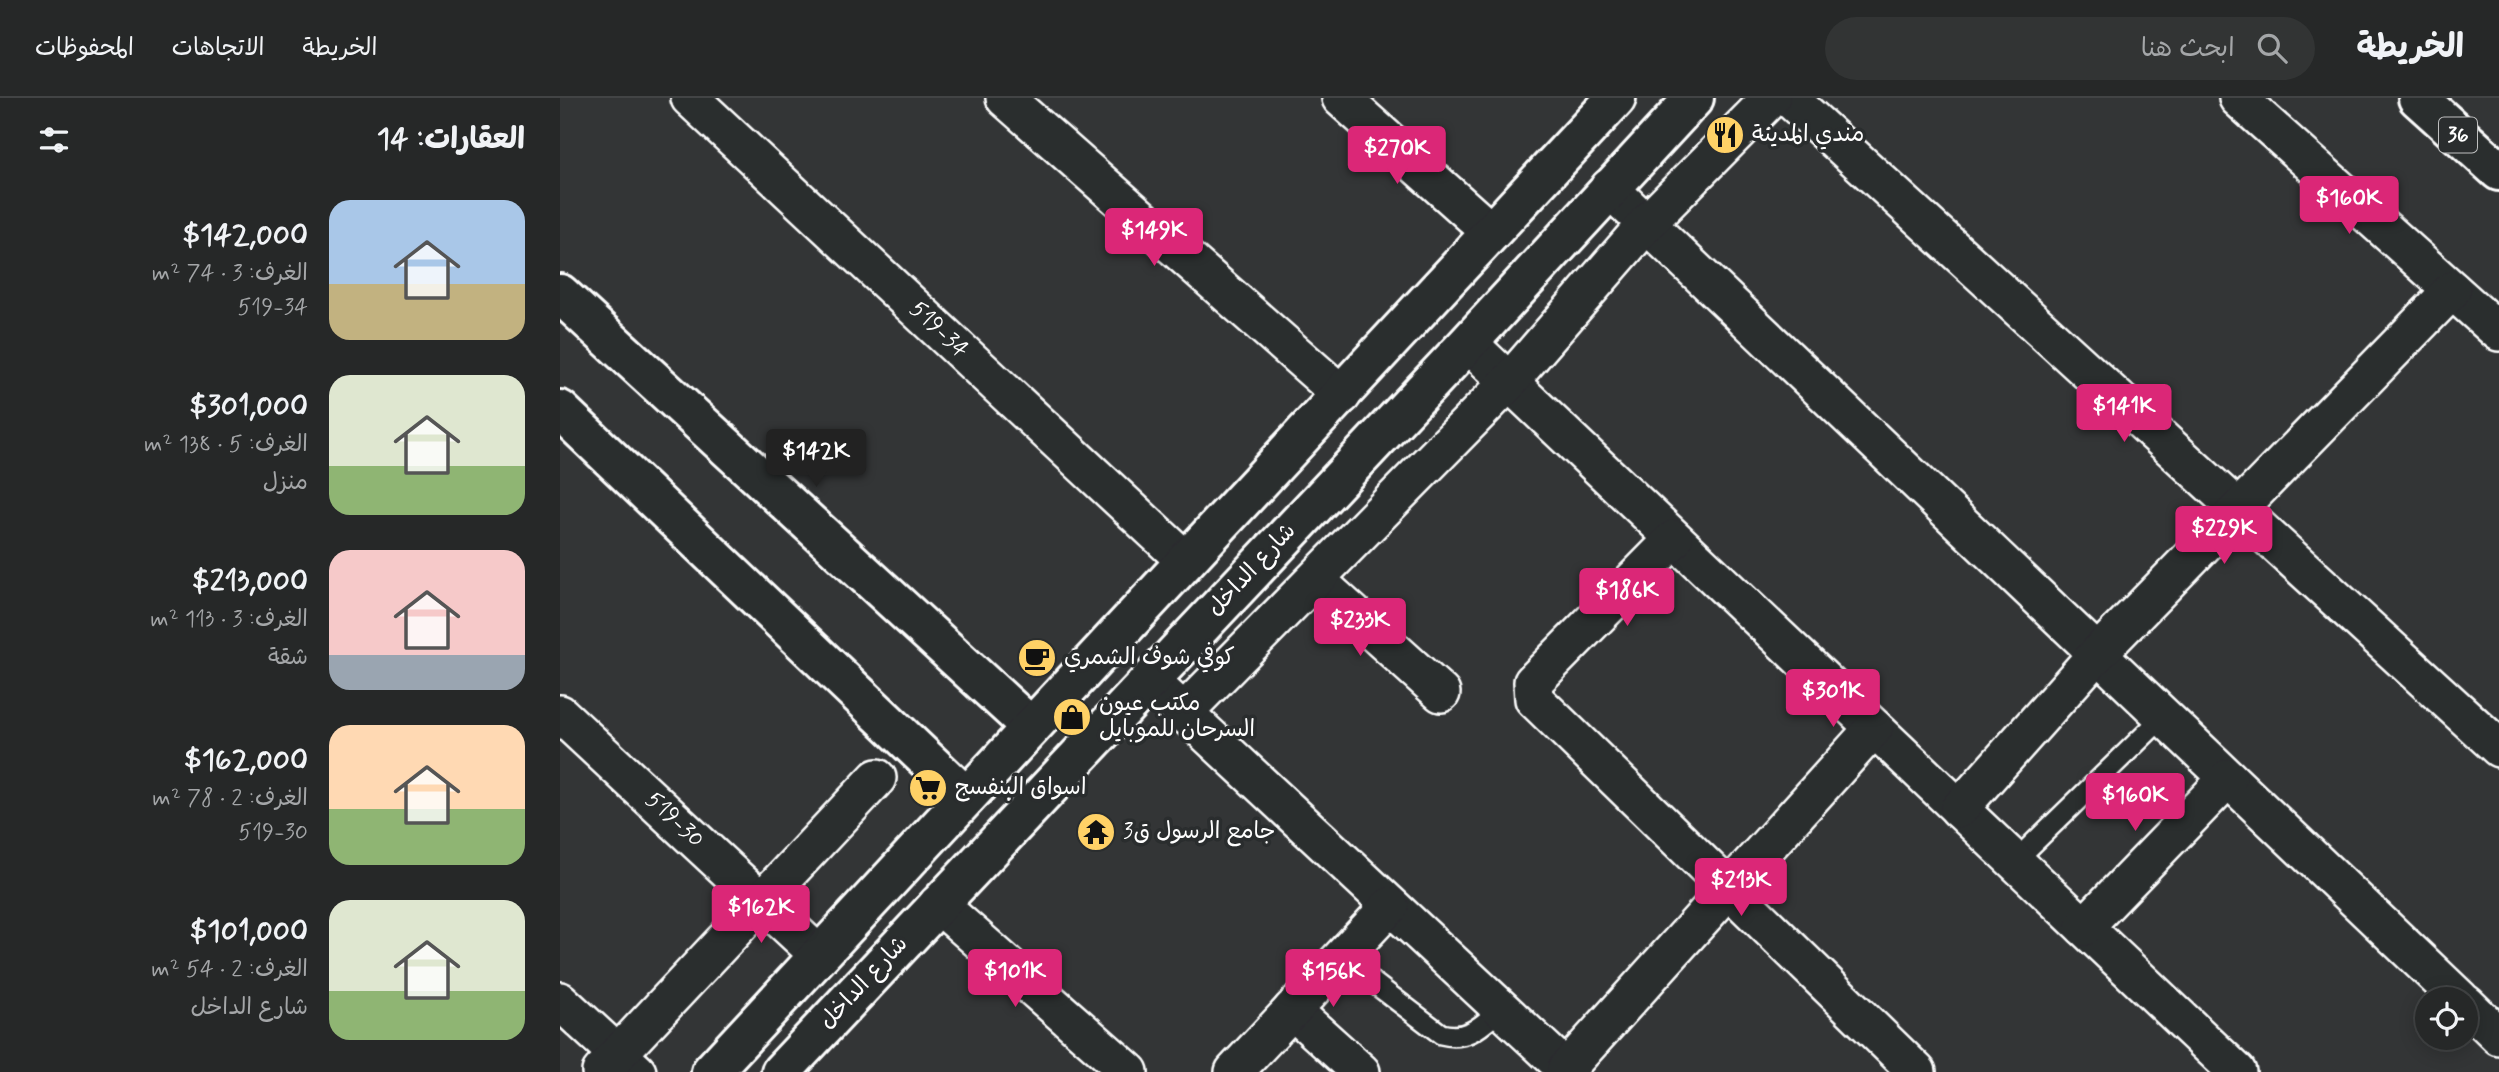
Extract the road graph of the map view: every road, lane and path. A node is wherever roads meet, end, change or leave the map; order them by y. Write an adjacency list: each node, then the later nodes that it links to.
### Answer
1 (690, 98): 23 (street, 519-34)
2 (1005, 98): 19 (street)
3 (1341, 98): 13 (street)
4 (1616, 98): 13 (main road)
5 (1694, 98): 11 (main road, شارع الداخل)
6 (1771, 98): 12 (street)
7 (1789, 98): 21 (street)
8 (2238, 98): 14 (street)
9 (2418, 98): 10 (main road, 36)
10 (2499, 171)
11 (1609, 188): 12 (street); 17 (main road, شارع الداخل)
12 (1646, 224): 18 (street); 25 (street)
13 (1491, 232): 19 (main road)
14 (2452, 290): 16 (street); 21 (street)
15 (560, 294): 31 (main road)
16 (2499, 332)
17 (1468, 343): 18 (street); 26 (main road, شارع الداخل)
18 (1509, 382): 22 (street); 24 (street)
19 (1342, 396): 23 (main road)
20 (560, 411): 36 (main road)
21 (2239, 510): 25 (street); 33 (street)
22 (1674, 539): 32 (street); 39 (street)
23 (1185, 561): 31 (main road)
24 (1316, 580): 27 (street); 28 (street)
25 (2097, 654): 30 (street); 37 (street)
26 (1149, 680): 28 (street); 41 (main road, شارع الداخل)
27 (1441, 693)
28 (1183, 713): 42 (street)
29 (560, 714): 40 (street, 519-30)
30 (2163, 717): 35 (street); 38 (lane)
31 (1031, 727): 36 (main road)
32 (1874, 728): 37 (street); 39 (street)
33 (2499, 748)
34 (877, 778): 40 (street)
35 (2228, 778): 43 (street); 46 (street)
36 (966, 797): 44 (main road)
37 (1959, 809): 38 (street)
38 (2015, 861): 43 (street)
39 (1730, 887): 53 (street); 59 (street)
40 (761, 902): 44 (street, 519-30); 52 (street)
41 (939, 904): 55 (main road, شارع الداخل); 56 (street)
42 (1390, 906): 45 (street); 48 (street)
43 (2084, 927): 60 (street)
44 (819, 955): 54 (main road)
45 (1341, 958): 48 (lane); 49 (street)
46 (2447, 987)
47 (560, 1001): 52 (street)
48 (1501, 1009): 53 (street)
49 (1293, 1010): 57 (street); 58 (street)
50 (2478, 1016): 51 (street)
51 (2499, 1036)
52 (618, 1066)
53 (1568, 1071)
54 (711, 1072)
55 (781, 1072)
56 (1129, 1072)
57 (1234, 1072)
58 (1361, 1072)
59 (1917, 1072)
60 (2237, 1072)

